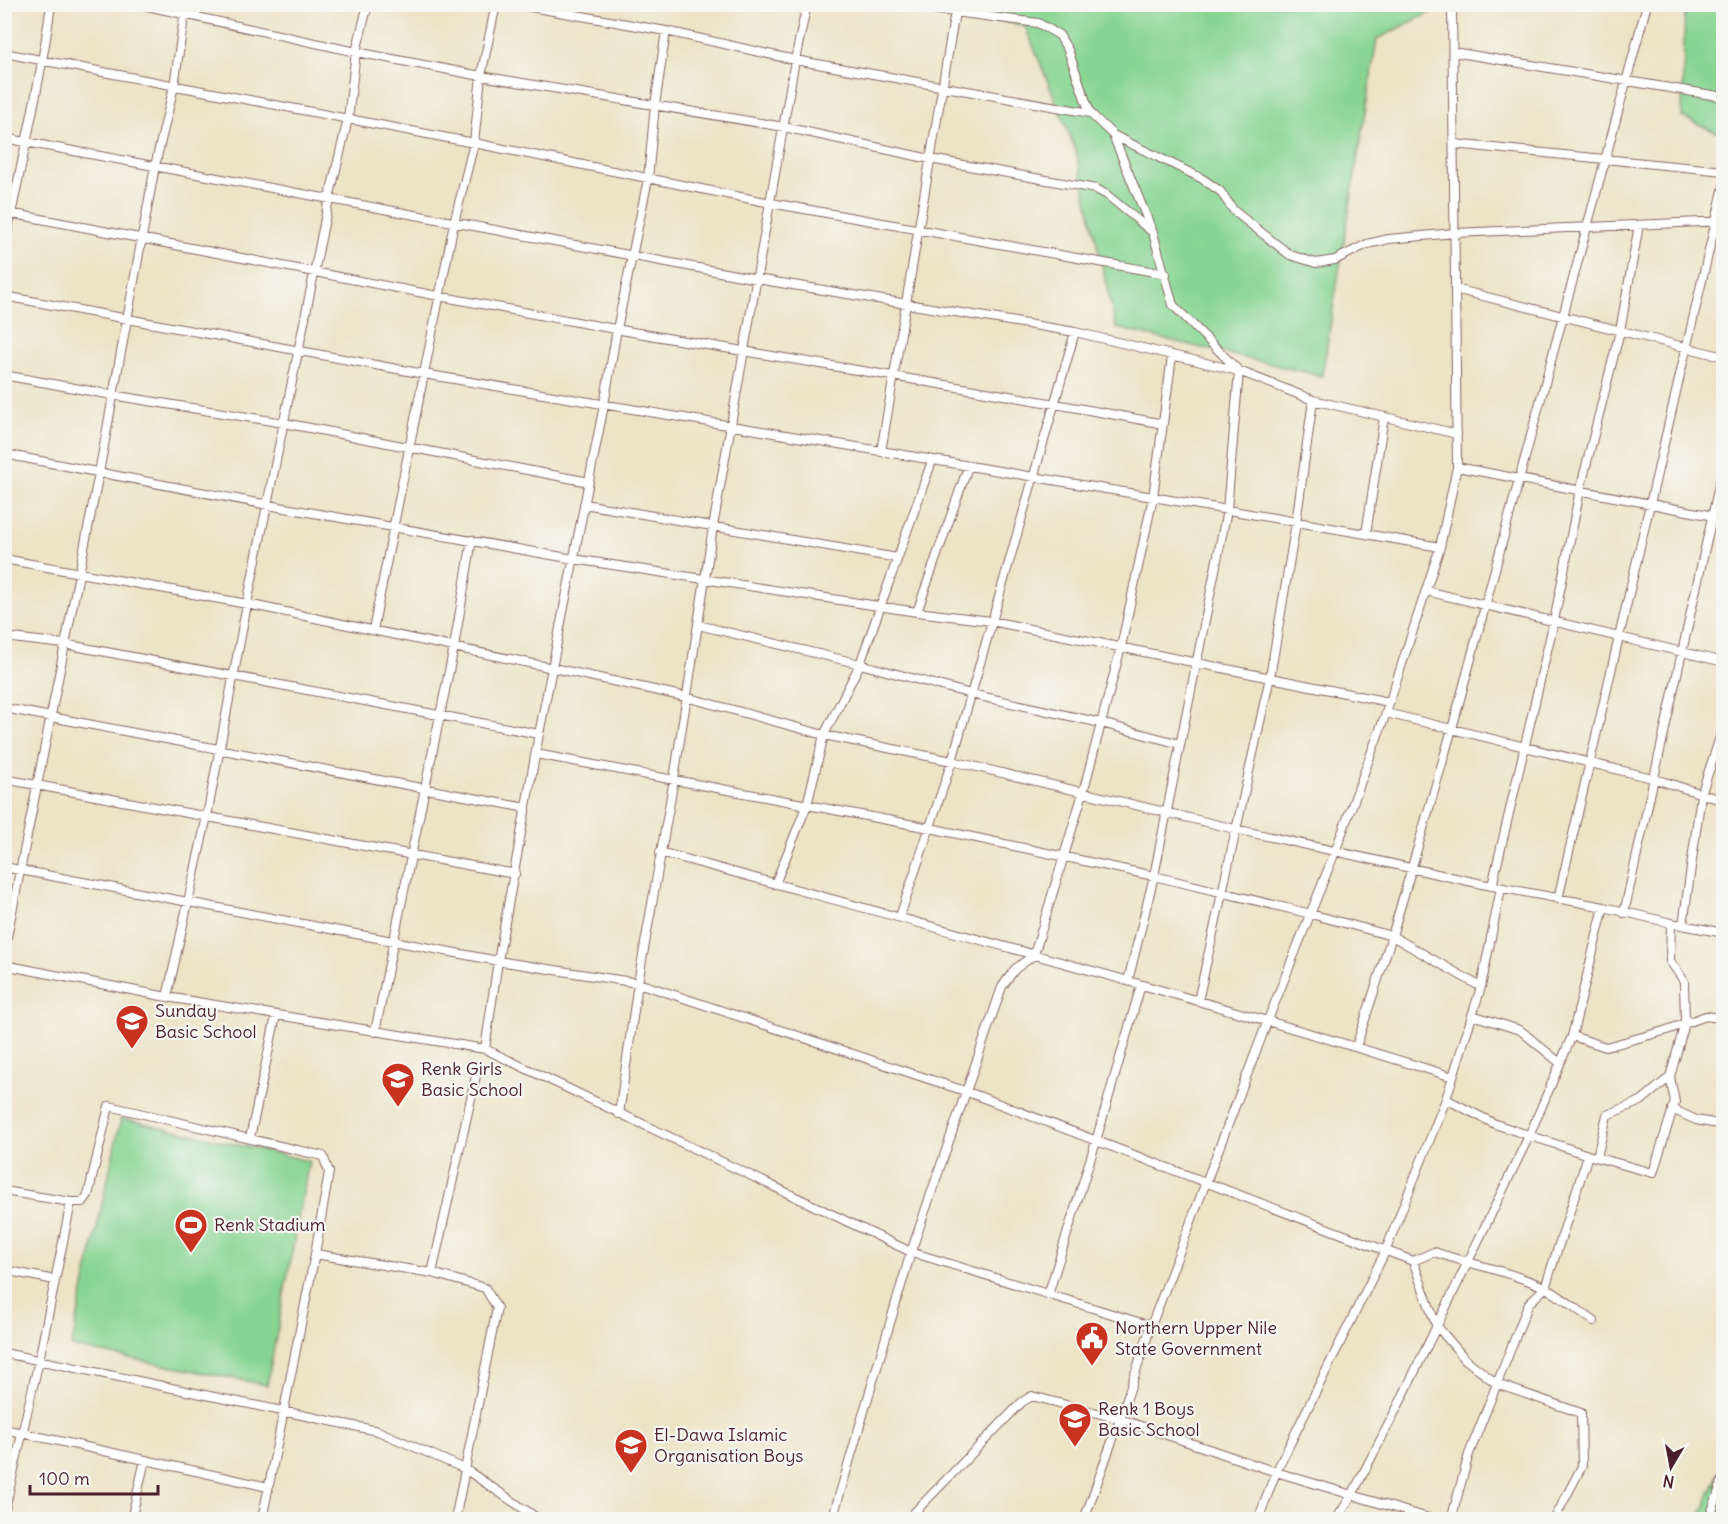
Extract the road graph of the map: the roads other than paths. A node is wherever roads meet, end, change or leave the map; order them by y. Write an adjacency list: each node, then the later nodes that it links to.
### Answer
1 (51, 4): 16 (street)
2 (138, 4): 10 (street)
3 (368, 4): 13 (street)
4 (496, 4): 18 (street)
5 (514, 4): 12 (street)
6 (807, 4): 17 (street)
7 (893, 4): 11 (street)
8 (1452, 4): 14 (street)
9 (1647, 4): 19 (street)
10 (185, 9): 13 (street); 20 (street)
11 (955, 12): 21 (street); 24 (street)
12 (666, 31): 17 (street); 23 (street)
13 (357, 52): 18 (street); 25 (street)
14 (1453, 52): 19 (street); 31 (street)
15 (4, 53): 16 (street)
16 (43, 60): 20 (street); 29 (street)
17 (795, 60): 21 (street); 26 (street)
18 (481, 76): 23 (street); 30 (street)
19 (1626, 81): 22 (street); 33 (street)
20 (174, 86): 25 (street); 34 (street)
21 (941, 87): 24 (street); 32 (street)
22 (1724, 97)
23 (655, 105): 26 (street); 36 (street)
24 (1089, 114): 27 (street)
25 (348, 119): 30 (street); 38 (street)
26 (783, 127): 32 (street); 39 (street)
27 (1113, 135): 46 (street); 47 (street)
28 (4, 138): 29 (street)
29 (25, 142): 34 (street); 40 (street)
30 (474, 143): 36 (street); 42 (street)
31 (1454, 144): 33 (street); 47 (street)
32 (930, 159): 45 (street); 46 (street)
33 (1605, 159): 35 (street); 44 (street)
34 (155, 166): 38 (street); 48 (street)
35 (1724, 171)
36 (648, 179): 39 (street); 50 (street)
37 (1724, 186): 41 (street)
38 (329, 199): 42 (street); 51 (street)
39 (771, 203): 45 (street); 53 (street)
40 (8, 213): 48 (street); 49 (street)
41 (1719, 221): 43 (street); 63 (street)
42 (454, 223): 50 (street); 55 (street)
43 (1640, 225): 44 (street); 61 (street)
44 (1587, 227): 47 (street); 58 (street)
45 (918, 230): 52 (street); 57 (street)
46 (1153, 233): 52 (street)
47 (1455, 233): 54 (street)
48 (141, 238): 51 (street); 59 (street)
49 (4, 249)
50 (633, 256): 53 (street); 60 (street)
51 (314, 272): 55 (street); 64 (street)
52 (1166, 274): 68 (street)
53 (757, 279): 57 (street); 65 (street)
54 (1455, 289): 58 (street); 80 (street)
55 (440, 295): 60 (street); 69 (street)
56 (4, 296): 59 (street)
57 (905, 305): 62 (street); 71 (street)
58 (1563, 316): 61 (street); 90 (street)
59 (126, 318): 64 (street); 72 (street)
60 (617, 329): 65 (street); 75 (street)
61 (1620, 331): 63 (street); 92 (street)
62 (1075, 332): 66 (street); 74 (street)
63 (1686, 347): 67 (street); 95 (street)
64 (299, 351): 69 (street); 77 (street)
65 (744, 351): 71 (street); 79 (street)
66 (1172, 356): 68 (street); 78 (street)
67 (1724, 357)
68 (1239, 371): 73 (street); 97 (street)
69 (424, 374): 75 (street); 81 (street)
70 (4, 375): 72 (street)
71 (894, 378): 74 (street); 82 (street)
72 (112, 395): 77 (street); 88 (street)
73 (1313, 400): 76 (street); 100 (street)
74 (1054, 403): 78 (street); 89 (street)
75 (604, 405): 79 (street); 91 (street)
76 (1384, 417): 80 (street); 103 (street)
77 (284, 423): 81 (street); 96 (street)
78 (1163, 424): 93 (street)
79 (731, 426): 82 (street); 102 (street)
80 (1457, 434): 87 (street)
81 (409, 447): 91 (street); 101 (street)
82 (882, 452): 84 (street)
83 (4, 454): 88 (street)
84 (932, 461): 86 (street); 106 (street)
85 (1724, 463): 98 (street)
86 (968, 467): 89 (street); 115 (street)
87 (1457, 467): 90 (street); 105 (street)
88 (99, 473): 96 (street); 109 (street)
89 (1033, 476): 93 (street); 116 (street)
90 (1519, 479): 92 (street); 113 (street)
91 (588, 482): 94 (street)
92 (1580, 490): 95 (street); 117 (street)
93 (1153, 497): 97 (street); 124 (street)
94 (584, 504): 102 (street); 108 (street)
95 (1649, 504): 98 (street); 121 (street)
96 (268, 505): 101 (street); 112 (street)
97 (1227, 510): 100 (street); 126 (street)
98 (1712, 516): 99 (street); 125 (street)
99 (1724, 518)
100 (1296, 523): 103 (street); 131 (street)
101 (395, 526): 104 (street); 119 (street)
102 (713, 527): 106 (street); 110 (street)
103 (1366, 534): 105 (street)
104 (472, 540): 108 (street); 123 (street)
105 (1440, 547): 111 (street)
106 (897, 558): 114 (street)
107 (4, 559): 109 (street)
108 (574, 559): 110 (street); 129 (street)
109 (78, 572): 112 (street); 122 (street)
110 (706, 579): 114 (street); 118 (street)
111 (1426, 591): 113 (street); 134 (street)
112 (247, 604): 119 (street); 130 (street)
113 (1485, 605): 117 (street); 141 (street)
114 (880, 606): 115 (street); 128 (street)
115 (917, 612): 116 (street)
116 (991, 621): 124 (street); 132 (street)
117 (1554, 621): 121 (street); 145 (street)
118 (698, 625): 128 (street); 133 (street)
119 (373, 630): 123 (street)
120 (4, 637): 122 (street)
121 (1618, 637): 125 (street); 149 (street)
122 (64, 644): 130 (street); 138 (street)
123 (454, 647): 129 (street); 137 (street)
124 (1121, 647): 126 (street); 139 (street)
125 (1681, 652): 127 (street); 150 (street)
126 (1196, 662): 131 (street); 144 (street)
127 (1724, 662)
128 (860, 664): 132 (street); 143 (street)
129 (553, 668): 133 (street); 142 (street)
130 (234, 676): 137 (street); 146 (street)
131 (1270, 677): 134 (street); 163 (street)
132 (970, 694): 139 (street); 148 (street)
133 (686, 697): 143 (street); 152 (street)
134 (1389, 702): 136 (street)
135 (4, 708): 138 (street)
136 (1386, 712): 141 (street); 165 (street)
137 (439, 715): 142 (street); 154 (street)
138 (50, 717): 146 (street); 153 (street)
139 (1101, 723): 144 (street); 155 (street)
140 (1724, 725): 156 (street)
141 (1452, 729): 145 (street); 169 (street)
142 (539, 734): 147 (street)
143 (824, 735): 148 (street); 158 (street)
144 (1180, 744): 160 (street)
145 (1524, 747): 149 (street); 174 (street)
146 (220, 749): 154 (street); 161 (street)
147 (536, 754): 152 (street); 159 (street)
148 (952, 761): 155 (street); 162 (street)
149 (1588, 763): 150 (street); 177 (street)
150 (1652, 778): 156 (street); 180 (street)
151 (4, 779): 153 (street)
152 (674, 779): 158 (street); 164 (street)
153 (37, 785): 161 (street); 170 (street)
154 (424, 789): 159 (street); 166 (street)
155 (1083, 793): 160 (street); 167 (street)
156 (1701, 795): 157 (street); 184 (street)
157 (1724, 801)
158 (807, 805): 162 (street); 173 (street)
159 (526, 808): 171 (street)
160 (1167, 813): 163 (street); 172 (street)
161 (207, 816): 166 (street); 178 (street)
162 (930, 828): 167 (street); 182 (street)
163 (1235, 829): 165 (street); 176 (street)
164 (660, 852): 173 (street); 193 (street)
165 (1335, 852): 169 (street); 181 (street)
166 (411, 855): 171 (street); 187 (street)
167 (1065, 858): 172 (street); 189 (street)
168 (4, 867): 170 (street)
169 (1412, 868): 174 (street); 186 (street)
170 (21, 870): 178 (street); 188 (street)
171 (515, 874): 190 (street)
172 (1154, 876): 176 (street); 192 (street)
173 (775, 884): 182 (street)
174 (1492, 886): 175 (street)
175 (1501, 888): 177 (street); 195 (street)
176 (1223, 892): 181 (street); 197 (street)
177 (1558, 899): 179 (street)
178 (188, 902): 187 (street); 196 (street)
179 (1604, 907): 180 (street); 204 (street)
180 (1623, 913): 183 (street)
181 (1311, 914): 186 (street); 201 (street)
182 (900, 916): 189 (street)
183 (1671, 923): 184 (street); 202 (street)
184 (1683, 925): 185 (street)
185 (1724, 933)
186 (1392, 936): 195 (street); 205 (street)
187 (393, 941): 190 (street); 203 (street)
188 (4, 952)
189 (1034, 955): 192 (street); 211 (street)
190 (498, 961): 193 (street); 206 (street)
191 (4, 965): 196 (street)
192 (1128, 981): 194 (street)
193 (638, 983): 211 (street); 214 (street)
194 (1141, 985): 197 (street); 218 (street)
195 (1481, 987): 198 (street)
196 (167, 997): 199 (street)
197 (1198, 1001): 201 (street)
198 (1472, 1015): 207 (street); 209 (street)
199 (276, 1016): 203 (street); 217 (street)
200 (1724, 1019): 202 (street)
201 (1268, 1020): 205 (street); 221 (street)
202 (1685, 1023): 204 (street); 210 (street)
203 (375, 1032): 206 (street)
204 (1572, 1036): 207 (street)
205 (1356, 1047): 209 (street)
206 (485, 1049): 214 (street)
207 (1560, 1063): 216 (street)
208 (476, 1076): 230 (street)
209 (1453, 1077): 212 (street)
210 (1670, 1077): 213 (street); 220 (street)
211 (965, 1092): 218 (street); 224 (street)
212 (1446, 1098): 216 (street); 225 (street)
213 (1672, 1109): 215 (street); 220 (street)
214 (620, 1113): 224 (street)
215 (1724, 1125)
216 (1529, 1136): 219 (street); 228 (street)
217 (250, 1138): 223 (street); 226 (street)
218 (1096, 1141): 221 (street); 233 (street)
219 (1588, 1155): 220 (street); 232 (street)
220 (1597, 1157)
221 (1206, 1182): 225 (street); 236 (street)
222 (4, 1191): 223 (street)
223 (71, 1202): 231 (street)
224 (911, 1252): 233 (street); 255 (street)
225 (1385, 1252): 227 (street); 246 (street)
226 (315, 1254): 230 (street); 240 (street)
227 (1413, 1261): 228 (street); 235 (street)
228 (1466, 1263): 232 (street); 235 (street)
229 (4, 1270): 231 (street)
230 (432, 1273): 245 (street)
231 (55, 1280): 238 (street)
232 (1545, 1288): 234 (street); 239 (street)
233 (1048, 1294): 236 (street)
234 (1594, 1321)
235 (1436, 1325): 239 (street); 249 (street)
236 (1151, 1326): 241 (street)
237 (4, 1353): 238 (street)
238 (39, 1360): 240 (street); 243 (street)
239 (1497, 1384): 261 (street); 262 (street)
240 (284, 1410): 245 (street); 248 (street)
241 (1120, 1419): 246 (street); 256 (street); 257 (street)
242 (4, 1429): 243 (street)
243 (22, 1433): 244 (street); 250 (street)
244 (145, 1460): 248 (street); 251 (street)
245 (465, 1469): 253 (street); 254 (street)
246 (1276, 1472): 249 (street); 258 (street)
247 (1724, 1476): 263 (street)
248 (268, 1487): 252 (street)
249 (1352, 1495): 259 (street); 260 (street)
250 (5, 1508)
251 (131, 1520)
252 (262, 1520)
253 (455, 1520)
254 (540, 1520)
255 (832, 1520)
256 (907, 1520)
257 (1084, 1520)
258 (1258, 1520)
259 (1336, 1520)
260 (1435, 1520)
261 (1451, 1520)
262 (1554, 1520)
263 (1709, 1520)

